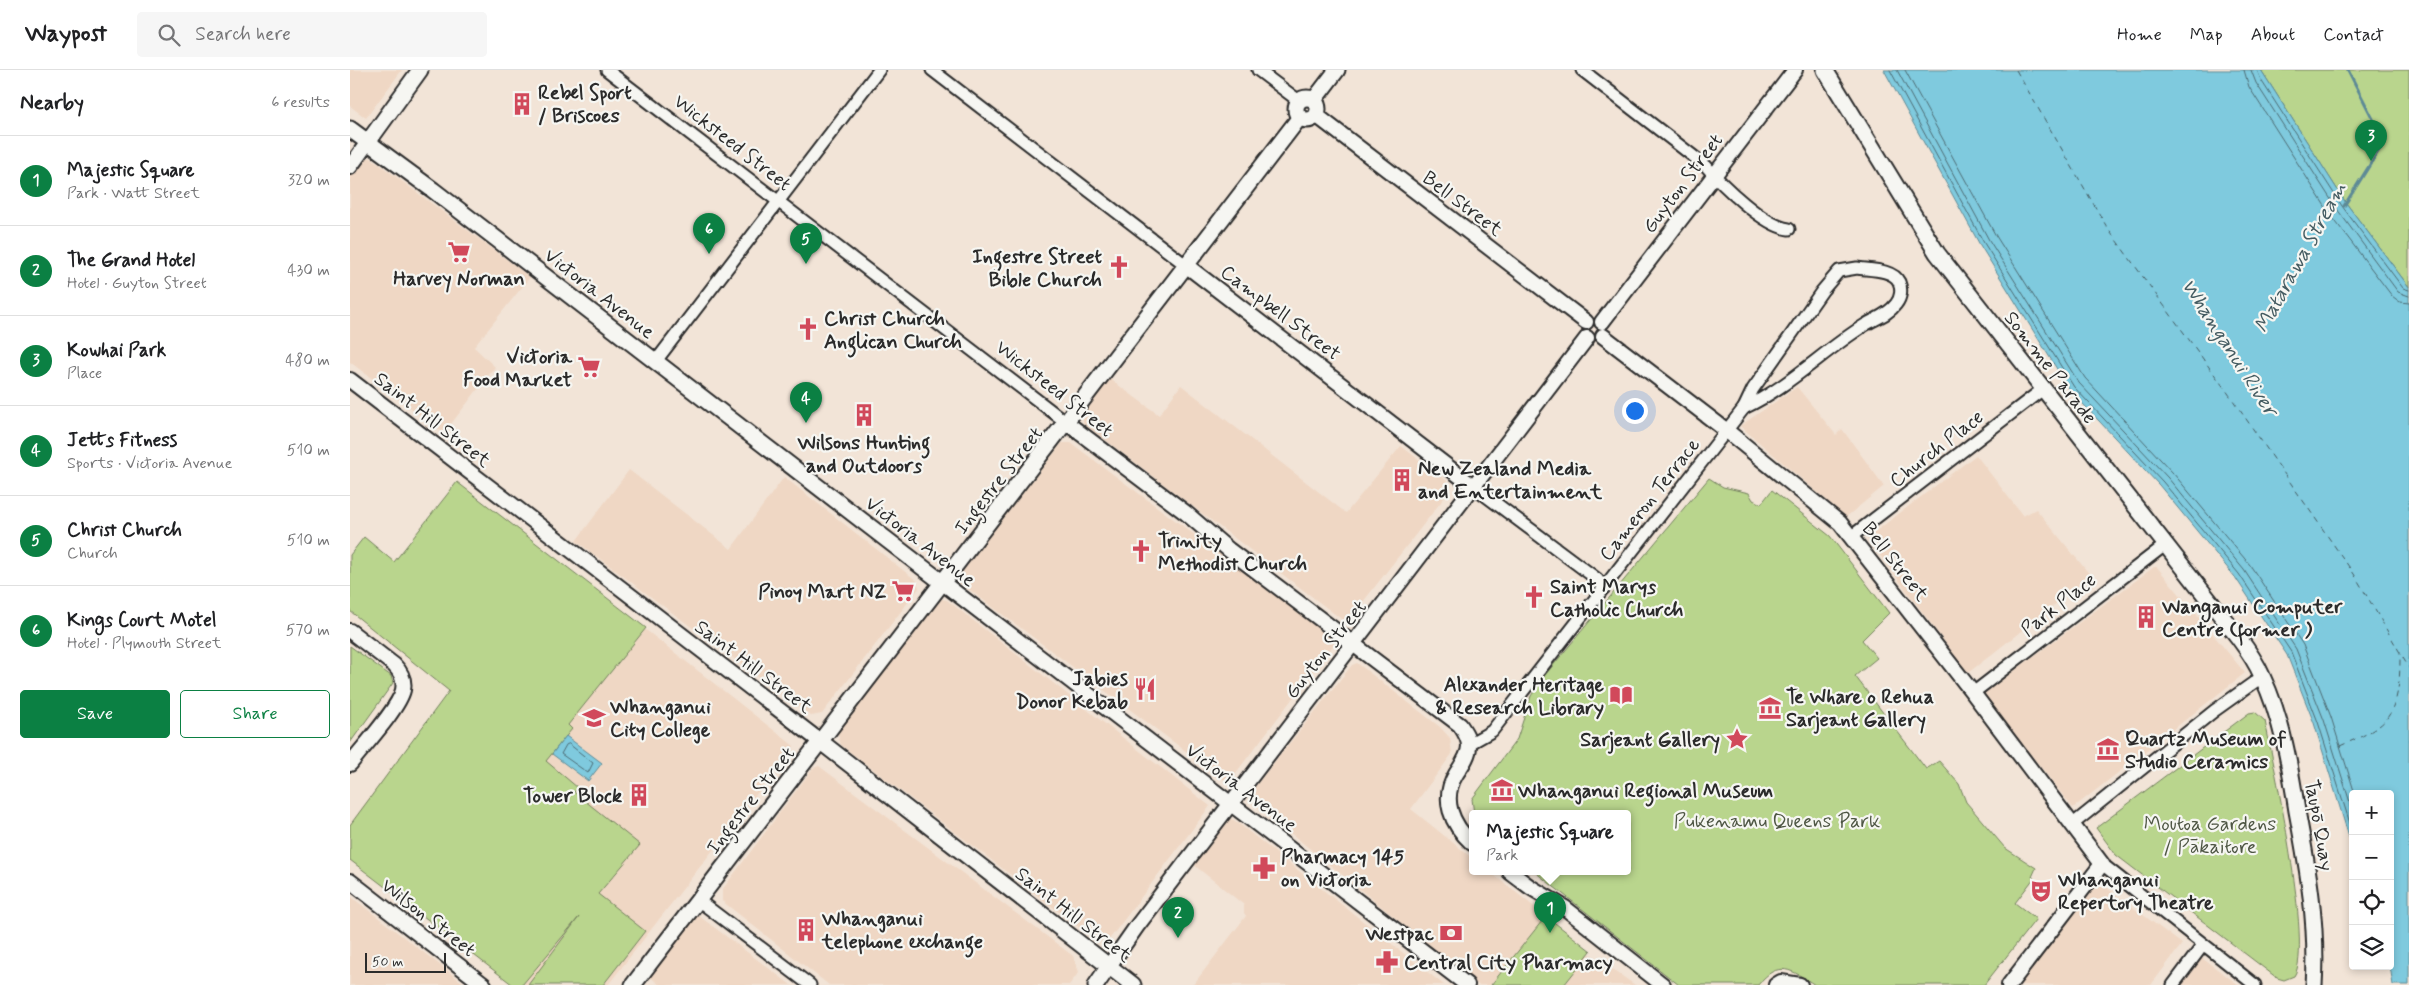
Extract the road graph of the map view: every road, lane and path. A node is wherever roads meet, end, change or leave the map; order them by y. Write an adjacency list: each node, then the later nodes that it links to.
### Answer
1 (420, 70): 13 (main road)
2 (607, 70): 16 (street, Wicksteed Street)
3 (879, 70): 16 (street)
4 (932, 70): 18 (street, Campbell Street)
5 (1258, 70): 10 (street)
6 (1337, 70): 10 (main road, Ingestre Street)
7 (1582, 70): 15 (street)
8 (1795, 70): 15 (street, Guyton Street)
9 (1825, 70): 24 (main road, Somme Parade)
10 (1304, 106): 11 (main road); 18 (main road, Ingestre Street)
11 (1316, 116): 19 (street, Bell Street)
12 (350, 128): 13 (main road, Victoria Avenue)
13 (368, 142): 14 (street); 22 (main road, Victoria Avenue)
14 (350, 168)
15 (1713, 175): 17 (street); 20 (street, Guyton Street)
16 (778, 202): 22 (street); 26 (street, Wicksteed Street)
17 (1789, 229)
18 (1187, 266): 26 (main road, Ingestre Street); 28 (street, Campbell Street)
19 (1586, 322): 20 (street); 21 (street)
20 (1602, 329): 21 (street); 27 (street, Bell Street)
21 (1587, 338): 28 (street, Guyton Street)
22 (656, 361): 31 (main road, Victoria Avenue)
23 (350, 380): 37 (street, Saint Hill Street)
24 (2043, 389): 29 (street, Church Place); 30 (main road, Somme Parade)
25 (1744, 408): 25 (street, Cameron Terrace); 27 (street, Cameron Terrace)
26 (1067, 423): 31 (main road, Ingestre Street); 34 (street, Wicksteed Street)
27 (1727, 431): 29 (street, Bell Street); 32 (street, Cameron Terrace)
28 (1474, 487): 32 (street, Campbell Street); 34 (street, Guyton Street)
29 (1852, 536): 36 (street, Bell Street)
30 (2165, 545): 35 (main road, Somme Parade); 36 (street, Park Place)
31 (943, 583): 37 (main road, Ingestre Street); 40 (street, Victoria Avenue)
32 (1604, 588): 38 (street, Cameron Terrace)
33 (350, 631): 39 (street)
34 (1354, 644): 38 (street, Wicksteed Street); 40 (street, Guyton Street)
35 (2262, 676): 41 (street); 61 (main road, Taupō Quay)
36 (1973, 693): 41 (street, Bell Street)
37 (821, 742): 46 (main road, Ingestre Street); 48 (main road, Saint Hill Street)
38 (1469, 744): 42 (street)
39 (350, 764)
40 (1231, 804): 48 (street, Guyton Street); 54 (street, Victoria Avenue)
41 (2072, 824): 43 (street, Bell Street)
42 (1469, 839)
43 (2102, 864): 47 (street); 58 (street)
44 (1514, 875): 55 (street)
45 (350, 881): 50 (street, Wilson Street)
46 (698, 900): 49 (main road, Ingestre Street); 51 (street)
47 (2203, 945): 59 (street); 60 (street)
48 (1109, 966): 52 (main road, Guyton Street); 53 (main road, Saint Hill Street)
49 (640, 982)
50 (484, 985)
51 (810, 985)
52 (1096, 985)
53 (1133, 985)
54 (1467, 985)
55 (1663, 985)
56 (1776, 985): 57 (street)
57 (1800, 985)
58 (2009, 985)
59 (2173, 985)
60 (2255, 985)
61 (2314, 985)

